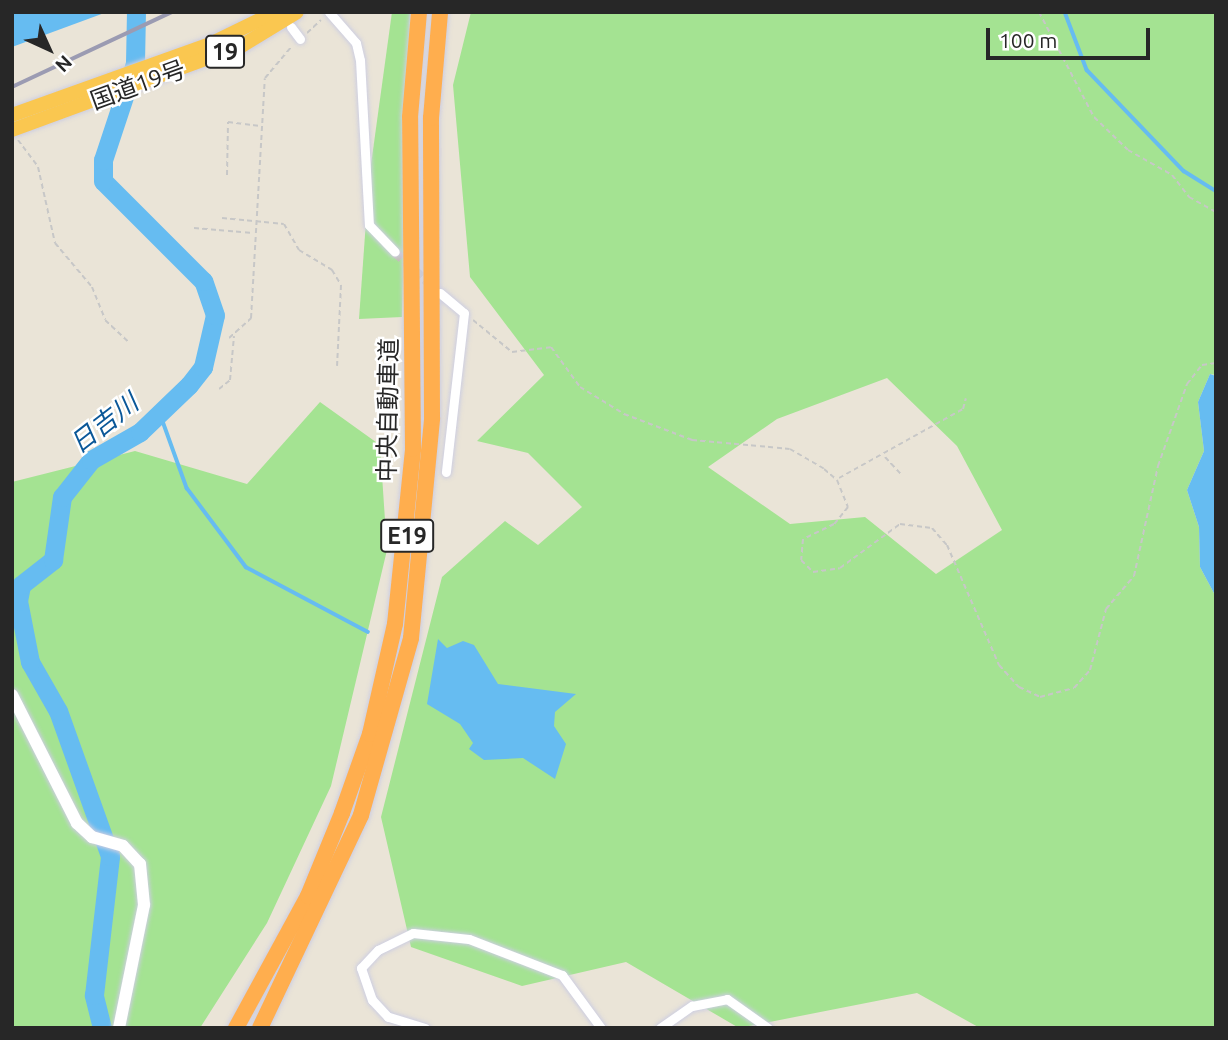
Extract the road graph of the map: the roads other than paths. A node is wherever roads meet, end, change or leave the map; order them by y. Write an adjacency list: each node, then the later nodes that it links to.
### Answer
1 (276, 12): 8 (highway, 国道19号 / 19)
2 (297, 12): 8 (highway, 国道19号 / 19)
3 (329, 12): 10 (street)
4 (419, 12): 15 (highway, 中央自動車道 / E19)
5 (440, 12): 16 (highway, 中央自動車道 / E19)
6 (291, 27): 7 (street)
7 (300, 39)
8 (149, 74): 9 (highway, 国道19号 / 19); 9 (highway, 国道19号 / 19)
9 (13, 125)
10 (396, 252)
11 (440, 293): 12 (street)
12 (446, 472)
13 (12, 695): 14 (main road)
14 (119, 1028)
15 (236, 1028)
16 (260, 1028)
17 (425, 1028): 18 (street)
18 (601, 1028)
19 (660, 1028): 20 (street)
20 (768, 1028)

